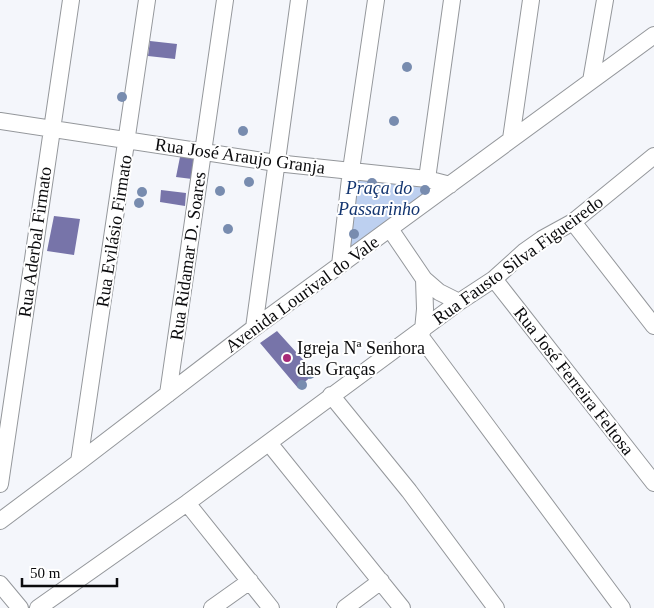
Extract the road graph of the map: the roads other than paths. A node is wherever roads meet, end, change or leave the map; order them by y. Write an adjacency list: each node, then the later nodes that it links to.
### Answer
1 (71, 0): 12 (street, Rua Aderbal Firmato)
2 (147, 0): 14 (street, Rua Evilásio Firmato)
3 (225, 0): 15 (street, Rua Ridamar D. Soares)
4 (299, 0): 16 (street)
5 (376, 0): 18 (street)
6 (452, 0): 19 (street)
7 (531, 0): 13 (street)
8 (605, 0): 10 (street)
9 (654, 35): 10 (street, Avenida Lourival do Vale)
10 (591, 81): 13 (street, Avenida Lourival do Vale)
11 (0, 121): 12 (street, Rua José Araujo Granja)
12 (51, 130): 14 (street, Rua José Araujo Granja); 35 (street, Rua Aderbal Firmato)
13 (511, 139): 20 (street, Avenida Lourival do Vale)
14 (128, 140): 15 (street, Rua José Araujo Granja); 33 (street, Rua Evilásio Firmato)
15 (203, 151): 16 (street, Rua José Araujo Granja); 30 (street, Rua Ridamar D. Soares)
16 (276, 163): 18 (street, Rua José Araujo Granja); 28 (street)
17 (651, 164): 21 (street, Rua Fausto Silva Figueiredo)
18 (351, 170): 19 (street, Rua José Araujo Granja); 23 (street)
19 (427, 179): 20 (street, Rua José Araujo Granja)
20 (450, 185): 22 (street, Avenida Lourival do Vale)
21 (573, 222): 25 (street, Rua Fausto Silva Figueiredo); 27 (street)
22 (390, 229): 23 (street, Avenida Lourival do Vale); 24 (street)
23 (340, 265): 28 (street, Avenida Lourival do Vale)
24 (424, 279): 26 (street); 29 (street)
25 (494, 279): 26 (street, Rua Fausto Silva Figueiredo); 34 (street, Rua José Ferreira Feltosa)
26 (460, 302): 29 (street, Rua Fausto Silva Figueiredo)
27 (654, 326)
28 (254, 328): 30 (street, Avenida Lourival do Vale)
29 (421, 331): 31 (street, Rua Fausto Silva Figueiredo); 48 (street)
30 (168, 394): 33 (street, Avenida Lourival do Vale)
31 (331, 396): 32 (street, Rua Fausto Silva Figueiredo); 47 (street)
32 (269, 443): 36 (street, Rua Fausto Silva Figueiredo); 39 (street)
33 (80, 462): 37 (street, Avenida Lourival do Vale)
34 (654, 483)
35 (0, 484)
36 (186, 503): 38 (street); 42 (street, Rua Fausto Silva Figueiredo)
37 (0, 521)
38 (250, 581): 43 (street); 44 (street)
39 (381, 581): 45 (street); 46 (street)
40 (0, 584): 41 (street)
41 (20, 608)
42 (38, 608)
43 (212, 608)
44 (271, 608)
45 (345, 608)
46 (402, 608)
47 (496, 608)
48 (622, 608)

